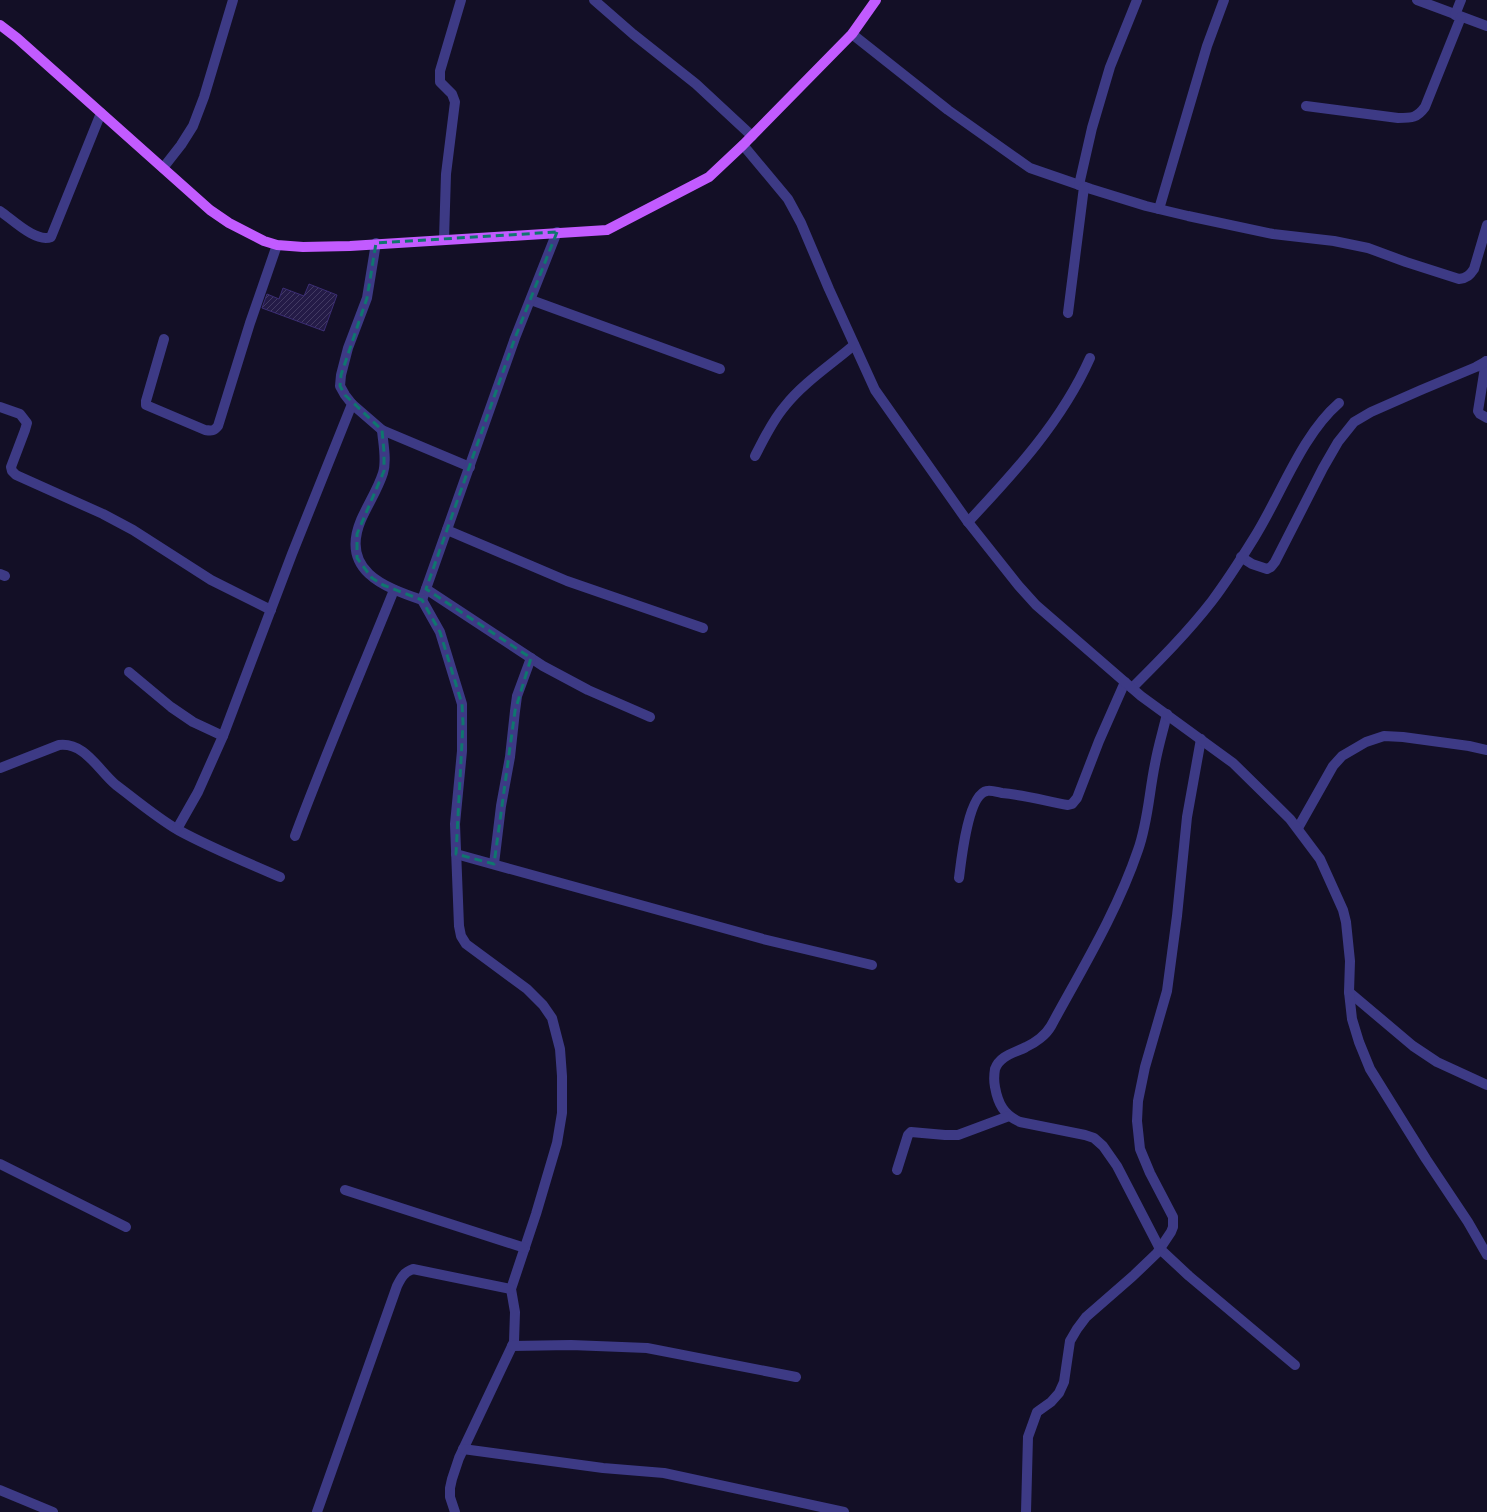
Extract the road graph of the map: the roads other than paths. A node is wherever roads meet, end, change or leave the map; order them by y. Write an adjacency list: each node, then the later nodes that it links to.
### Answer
1 (233, 0): 17 (street)
2 (461, 0): 23 (street)
3 (594, 0): 15 (street)
4 (876, 0): 12 (main road)
5 (1137, 0): 18 (street)
6 (1224, 0): 19 (street)
7 (1417, 0): 9 (street)
8 (1461, 0): 9 (street)
9 (1458, 16): 11 (street); 13 (street)
10 (0, 25): 14 (main road)
11 (1487, 26)
12 (852, 34): 15 (main road); 18 (street)
13 (1306, 106)
14 (101, 113): 17 (main road); 20 (street)
15 (752, 136): 16 (main road)
16 (743, 145): 22 (main road); 29 (street)
17 (163, 168): 25 (main road)
18 (1082, 186): 19 (street); 27 (street)
19 (1160, 209): 21 (street)
20 (0, 211)
21 (1487, 224)
22 (557, 232): 23 (main road); 26 (street)
23 (444, 239): 24 (main road)
24 (374, 243): 25 (main road); 34 (street)
25 (277, 245): 28 (street)
26 (530, 300): 32 (street); 39 (street)
27 (1068, 312)
28 (164, 339)
29 (854, 345): 38 (street); 40 (street)
30 (1090, 358): 40 (street)
31 (1486, 361): 36 (street); 42 (street)
32 (720, 369)
33 (1339, 403): 42 (street)
34 (352, 404): 37 (street); 46 (street)
35 (0, 407): 46 (street)
36 (1487, 418)
37 (382, 430): 39 (street); 44 (street)
38 (755, 456)
39 (470, 467): 41 (street)
40 (968, 522): 50 (street)
41 (447, 530): 43 (street); 47 (street)
42 (1242, 557): 50 (street)
43 (426, 589): 45 (street); 48 (street)
44 (394, 590): 45 (street); 59 (street)
45 (422, 600): 60 (street)
46 (271, 610): 53 (street)
47 (703, 628)
48 (530, 658): 52 (street); 61 (street)
49 (129, 672): 53 (street)
50 (1129, 685): 51 (street); 63 (street)
51 (1167, 714): 54 (street); 67 (street)
52 (650, 717)
53 (223, 736): 58 (street)
54 (1201, 739): 57 (street); 73 (street)
55 (1487, 750): 57 (street)
56 (0, 768): 58 (street)
57 (1298, 828): 65 (street)
58 (177, 829): 62 (street)
59 (295, 836)
60 (456, 854): 61 (street); 72 (street)
61 (494, 864): 64 (street)
62 (280, 877)
63 (959, 878)
64 (872, 965)
65 (1350, 992): 66 (street); 74 (street)
66 (1487, 1085)
67 (1009, 1116): 69 (street); 73 (street)
68 (0, 1164): 71 (street)
69 (897, 1170)
70 (345, 1190): 72 (street)
71 (126, 1227)
72 (525, 1248): 75 (street)
73 (1160, 1248): 77 (street); 85 (street)
74 (1487, 1255)
75 (511, 1289): 76 (street); 82 (street)
76 (512, 1346): 78 (street); 79 (street)
77 (1295, 1365)
78 (796, 1377)
79 (463, 1449): 83 (street); 84 (street)
80 (0, 1490): 81 (street)
81 (53, 1512)
82 (318, 1512)
83 (456, 1512)
84 (844, 1512)
85 (1026, 1512)

